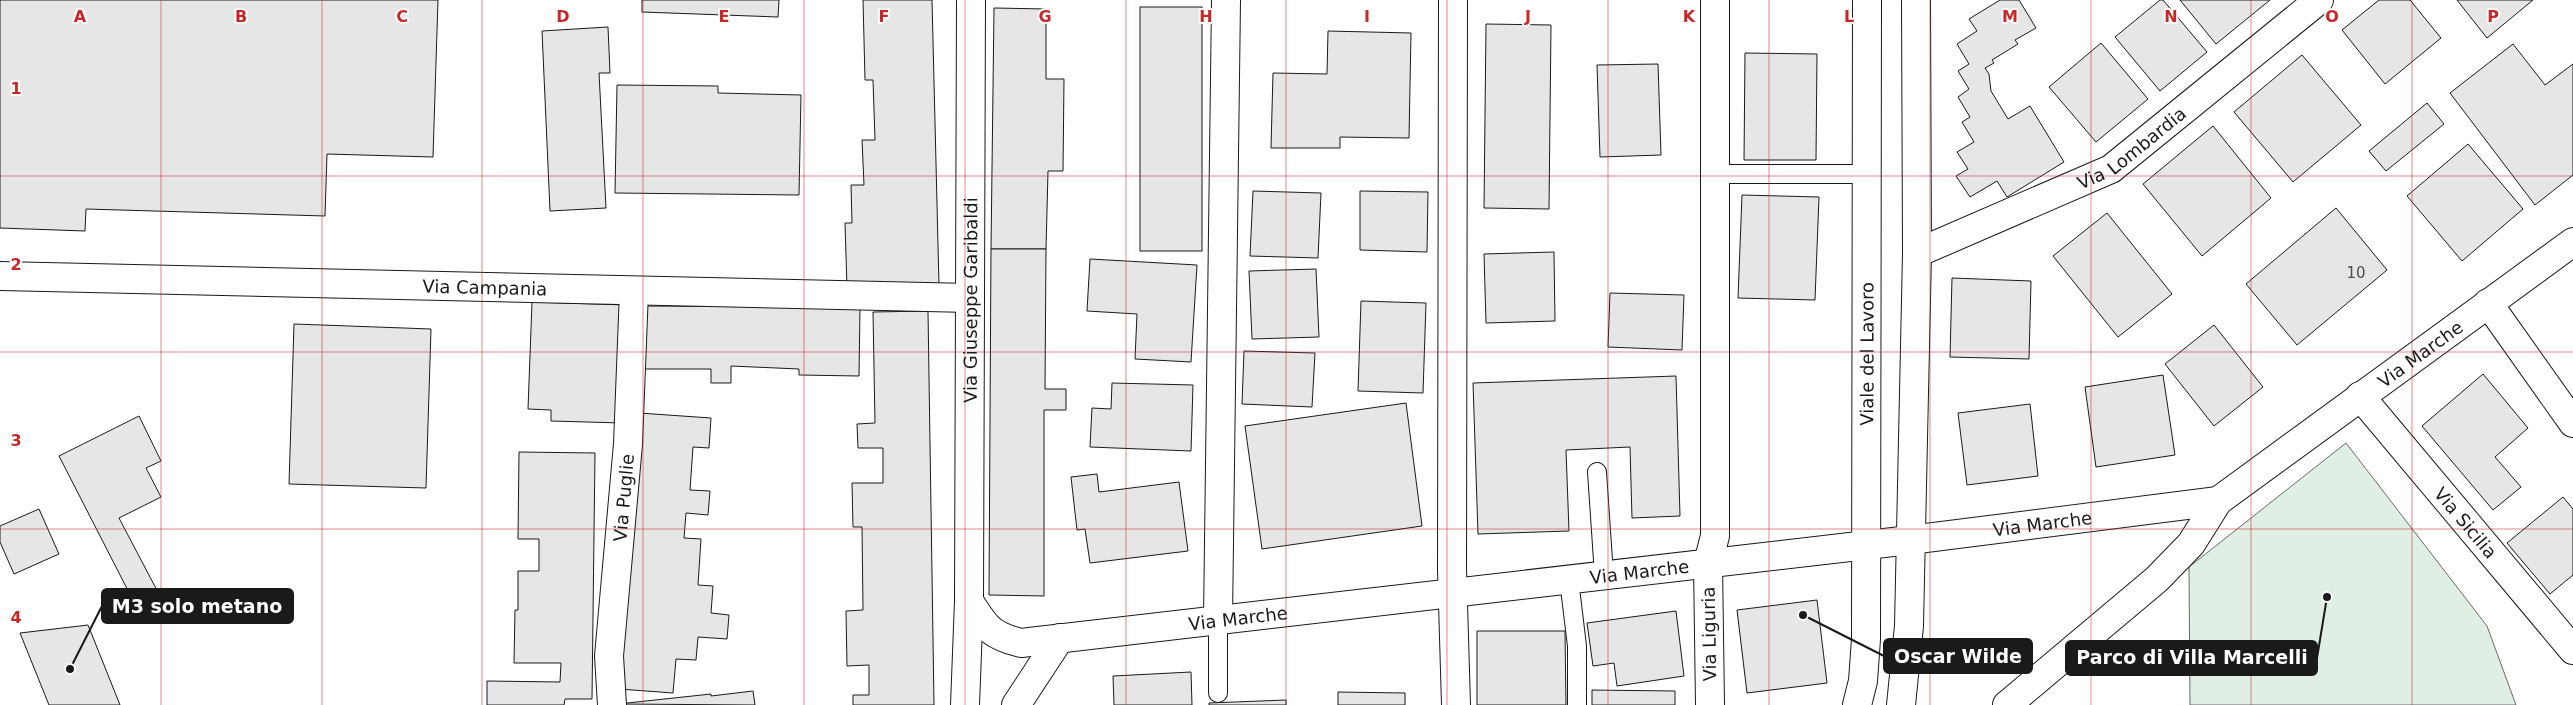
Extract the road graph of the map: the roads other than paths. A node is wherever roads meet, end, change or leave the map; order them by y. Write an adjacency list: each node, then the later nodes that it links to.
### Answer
1 (971, 0): 14 (street, Via Giuseppe Garibaldi)
2 (1226, 0): 27 (street)
3 (1453, 0): 25 (street)
4 (1715, 0): 8 (street, Via Liguria)
5 (1867, 0): 9 (street, Viale del Lavoro)
6 (2319, 0): 11 (street, Via Lombardia)
7 (1920, 2): 11 (street)
8 (1716, 174): 9 (lane); 22 (street, Via Liguria)
9 (1866, 174): 21 (street, Viale del Lavoro)
10 (2573, 242): 15 (street, Via Marche)
11 (1917, 253): 20 (street)
12 (0, 276): 13 (street, Via Campania)
13 (634, 291): 14 (street, Via Campania); 31 (street, Via Puglie)
14 (970, 298): 26 (street, Via Giuseppe Garibaldi)
15 (2488, 303): 16 (street, Via Marche); 17 (street)
16 (2360, 396): 19 (street, Via Marche); 29 (street, Via Sicilia)
17 (2573, 423)
18 (1597, 472): 23 (lane)
19 (2218, 501): 20 (street, Via Marche); 39 (street, Via Marche)
20 (1910, 540): 21 (street, Via Marche); 38 (street)
21 (1864, 545): 22 (street, Via Marche); 37 (street, Viale del Lavoro)
22 (1708, 563): 23 (street, Via Marche); 36 (street, Via Liguria)
23 (1604, 575): 24 (street, Via Marche)
24 (1570, 580): 25 (street, Via Marche); 35 (lane)
25 (1453, 593): 27 (street, Via Marche); 34 (street)
26 (969, 601): 28 (street, Via Marche); 32 (street, Via Giuseppe Garibaldi)
27 (1218, 620): 28 (street, Via Marche); 30 (lane)
28 (1060, 638): 33 (street)
29 (2573, 650)
30 (1218, 692)
31 (612, 705)
32 (965, 705)
33 (1016, 705)
34 (1456, 705)
35 (1576, 705)
36 (1710, 705)
37 (1857, 705)
38 (1901, 705)
39 (2007, 705)

